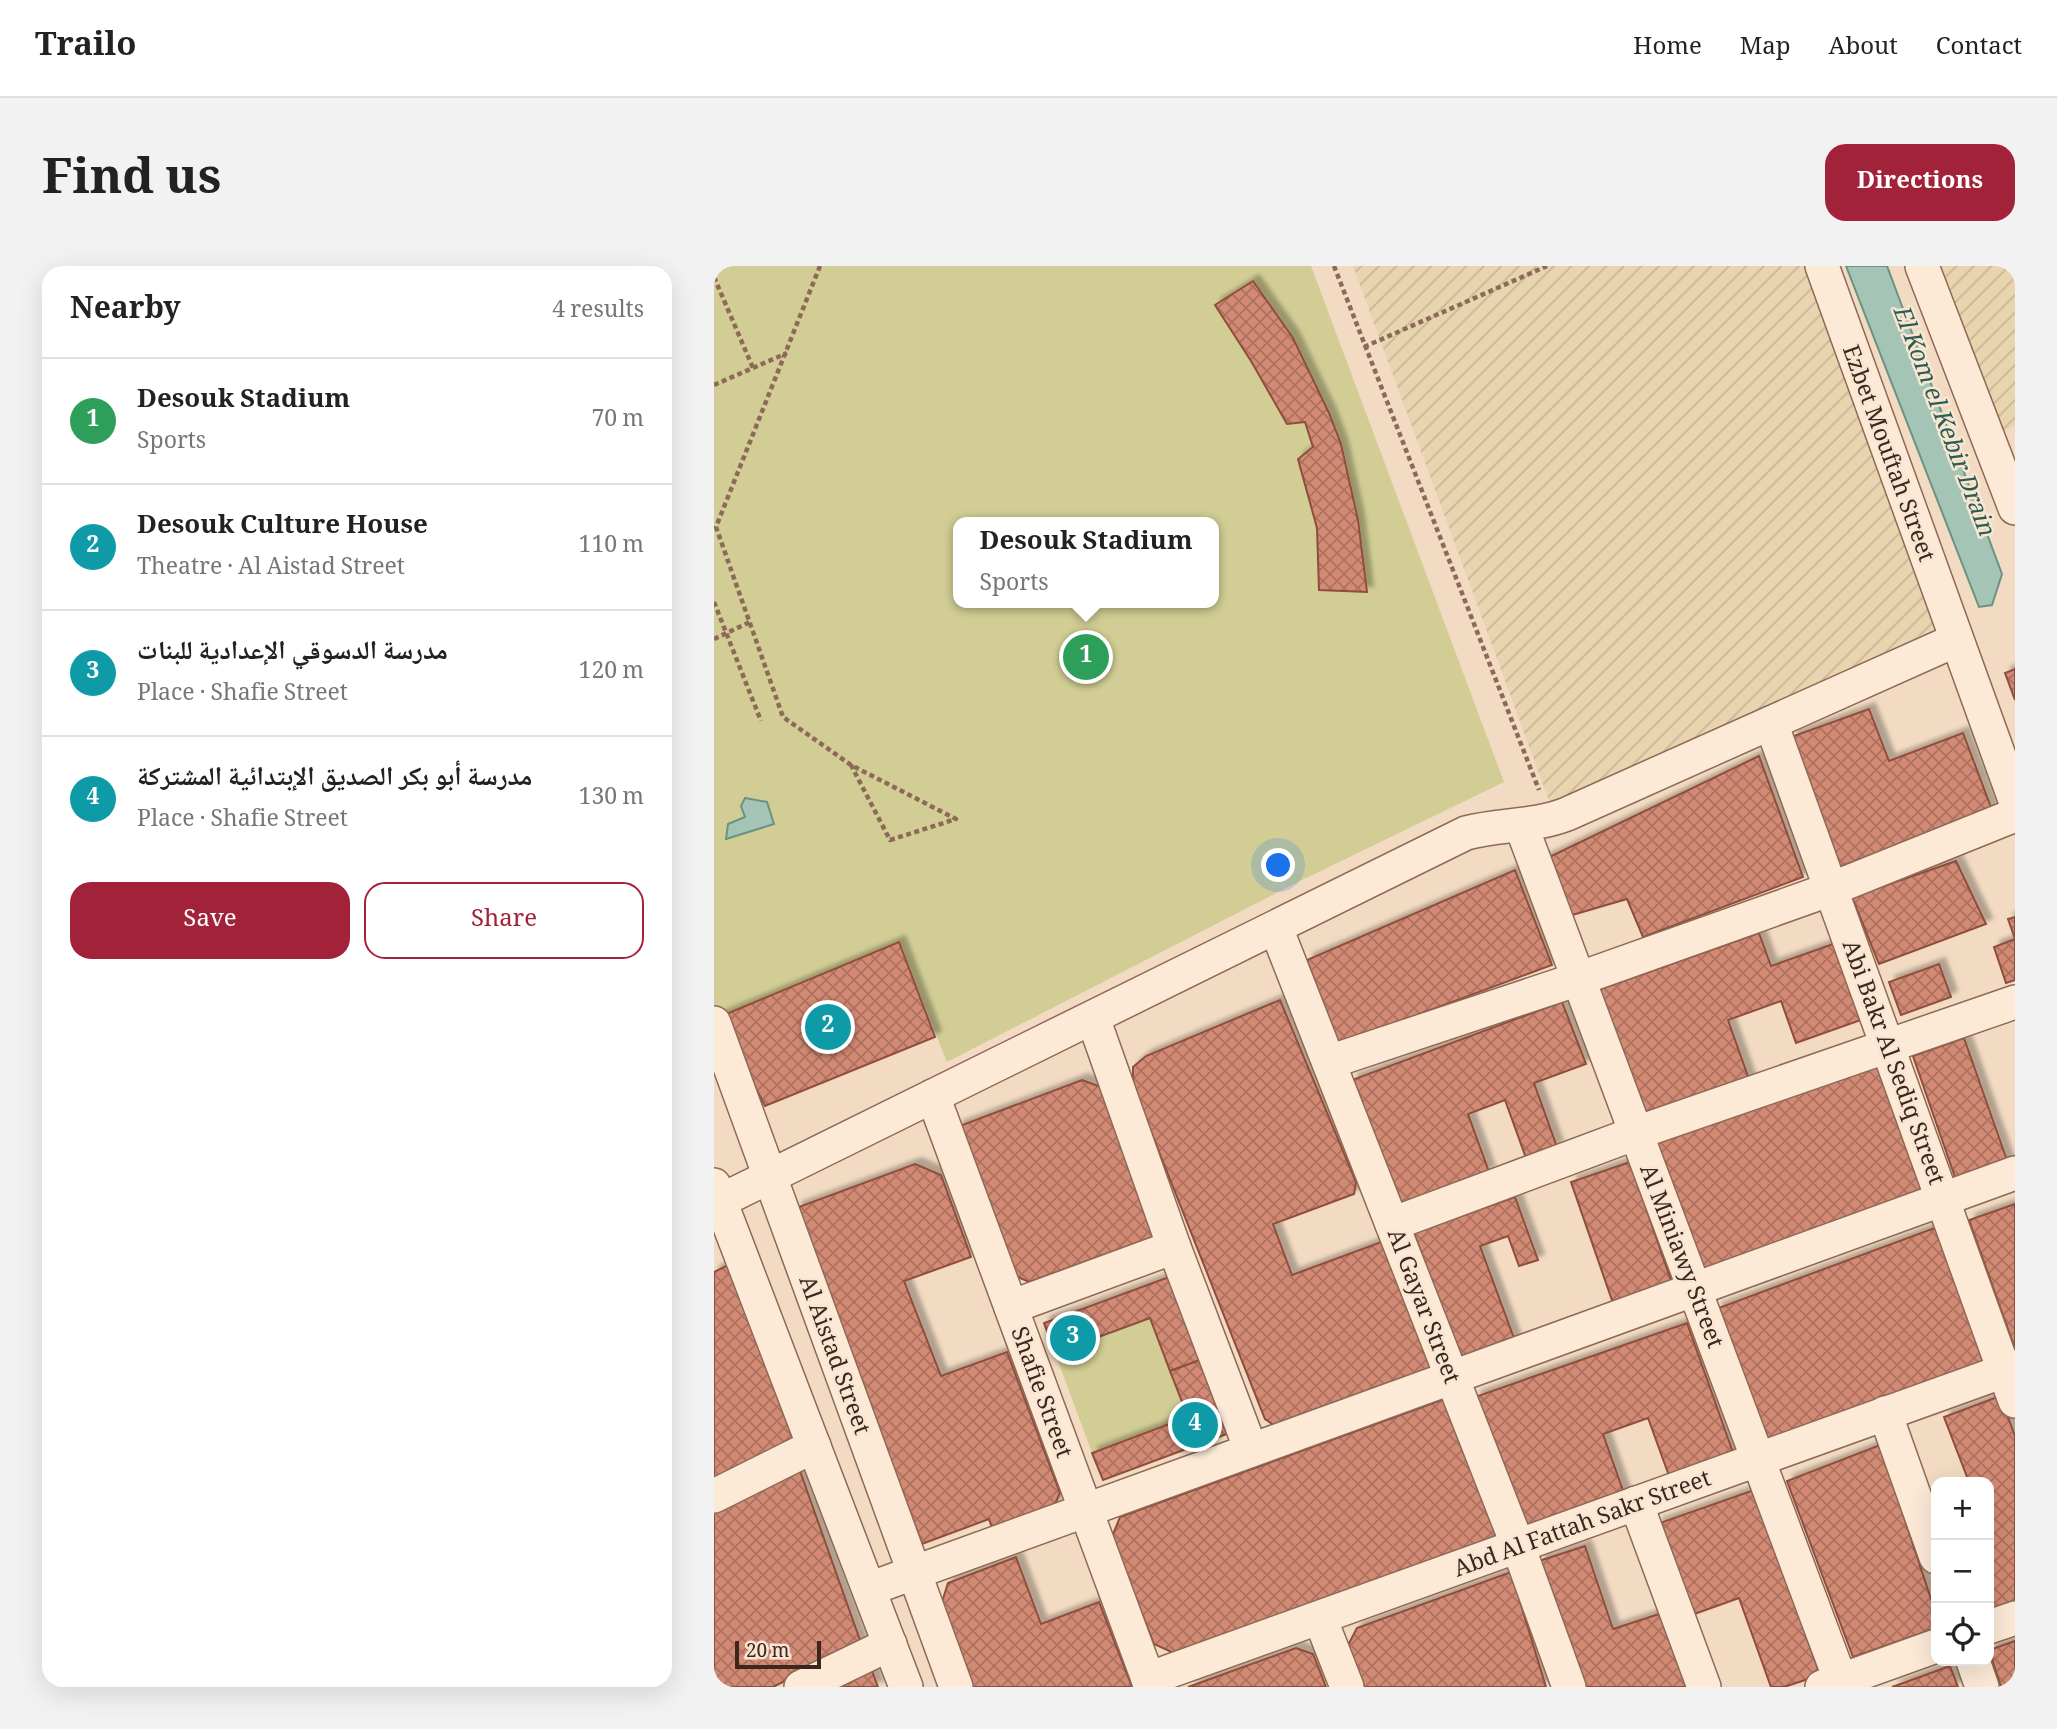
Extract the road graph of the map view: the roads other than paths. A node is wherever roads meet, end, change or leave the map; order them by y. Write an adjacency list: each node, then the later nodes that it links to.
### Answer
1 (1822, 266): 4 (street, Ezbet Mouftah Street)
2 (1922, 266): 3 (street)
3 (2015, 509)
4 (1956, 639): 5 (street); 6 (street, Ezbet Mouftah Street)
5 (1771, 723): 8 (street); 9 (street, Abi Bakr Al Sediq Street)
6 (2015, 800)
7 (2015, 815): 9 (street)
8 (1536, 823): 10 (street); 11 (street, Al Miniawy Street)
9 (1831, 889): 11 (street); 15 (street, Abi Bakr Al Sediq Street)
10 (1276, 928): 13 (street); 16 (street, Al Gayar Street)
11 (1578, 979): 16 (street); 18 (street, Al Miniawy Street)
12 (2015, 1002): 15 (street)
13 (1093, 1018): 17 (street); 25 (street)
14 (714, 1023): 20 (street, Al Aistad Street)
15 (1888, 1045): 18 (street); 22 (street, Abi Bakr Al Sediq Street)
16 (1329, 1062): 23 (street, Al Gayar Street)
17 (933, 1096): 20 (street); 27 (street, Shafie Street)
18 (1636, 1133): 23 (street); 26 (street, Al Miniawy Street)
19 (2015, 1173): 22 (street)
20 (770, 1177): 21 (street); 39 (street, Al Aistad Street)
21 (717, 1193): 24 (street)
22 (1944, 1199): 26 (street); 29 (street, Abi Bakr Al Sediq Street)
23 (1392, 1224): 28 (street, Al Gayar Street)
24 (725, 1247): 31 (street)
25 (1174, 1247): 27 (street); 32 (street)
26 (1694, 1290): 28 (street); 33 (street, Al Miniawy Street)
27 (1011, 1307): 36 (street, Shafie Street)
28 (1452, 1377): 32 (street); 38 (street, Al Gayar Street)
29 (2011, 1379): 30 (street, Abd Al Fattah Sakr Street)
30 (1885, 1413): 33 (street, Abd Al Fattah Sakr Street); 37 (street)
31 (814, 1446): 34 (street); 40 (street)
32 (1251, 1450): 36 (street)
33 (1758, 1459): 35 (street, Abd Al Fattah Sakr Street); 48 (street, Al Miniawy Street)
34 (714, 1496)
35 (1636, 1503): 38 (street, Abd Al Fattah Sakr Street); 54 (street)
36 (1086, 1510): 39 (street); 47 (street, Shafie Street)
37 (1931, 1544)
38 (1518, 1546): 41 (street, Abd Al Fattah Sakr Street); 53 (street, Al Gayar Street)
39 (914, 1572): 40 (street); 51 (street, Al Aistad Street)
40 (869, 1589): 44 (street)
41 (1320, 1618): 47 (street, Abd Al Fattah Sakr Street); 52 (street)
42 (2015, 1618): 43 (street)
43 (1994, 1625)
44 (890, 1644): 49 (street); 50 (street)
45 (1931, 1648): 48 (street)
46 (1975, 1666): 55 (street)
47 (1150, 1683)
48 (1835, 1685)
49 (802, 1687)
50 (906, 1687)
51 (956, 1687)
52 (1347, 1687)
53 (1569, 1687)
54 (1704, 1687)
55 (1982, 1687)

